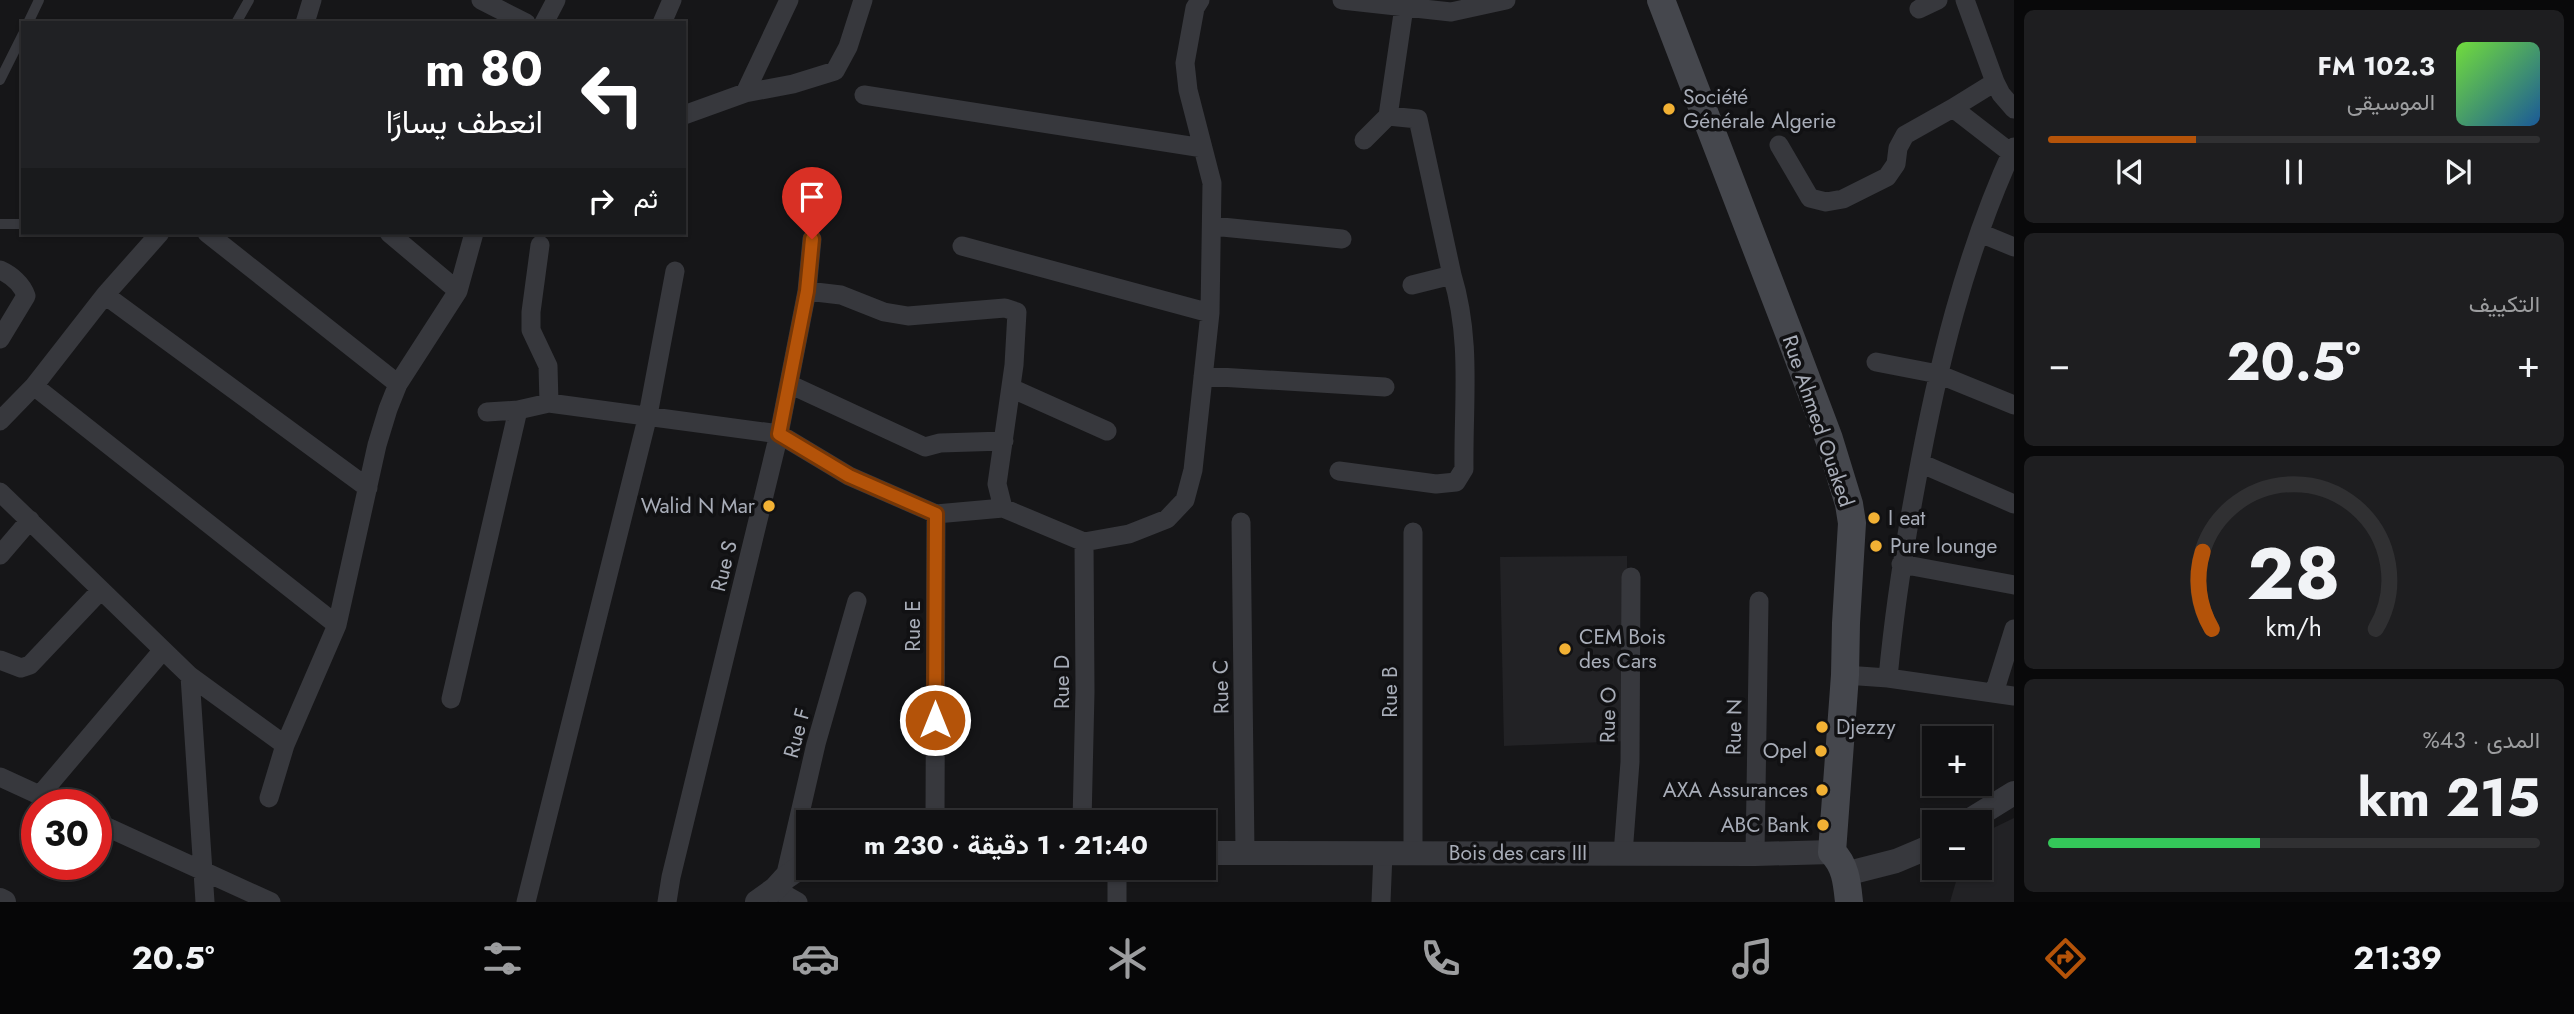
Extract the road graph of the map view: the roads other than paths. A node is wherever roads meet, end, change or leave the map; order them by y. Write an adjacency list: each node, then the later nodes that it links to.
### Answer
1 (39, 0): 17 (lane)
2 (249, 0): 18 (lane)
3 (312, 0): 19 (street)
4 (481, 0): 20 (street)
5 (556, 0): 21 (street)
6 (672, 0): 22 (street)
7 (789, 0): 26 (street)
8 (863, 0): 26 (street)
9 (1200, 0): 34 (street)
10 (1342, 0): 15 (street)
11 (1506, 0): 15 (street)
12 (1661, 0): 97 (main road, Rue Ahmed Ouaked)
13 (1938, 0): 16 (street)
14 (1965, 0): 25 (street)
15 (1404, 7): 31 (street)
16 (1919, 9)
17 (29, 21)
18 (237, 21)
19 (306, 21)
20 (522, 21)
21 (545, 21)
22 (663, 21)
23 (21, 38): 24 (lane)
24 (0, 80)
25 (1995, 82): 28 (street); 29 (street)
26 (745, 93): 30 (street)
27 (864, 95): 34 (street)
28 (1953, 108): 33 (street); 35 (street)
29 (2014, 109)
30 (686, 114)
31 (1388, 116): 32 (street); 51 (street)
32 (1364, 140)
33 (1779, 145)
34 (1203, 148): 38 (street)
35 (2013, 150): 39 (street)
36 (0, 224): 37 (lane)
37 (21, 224)
38 (1212, 226): 45 (street); 56 (street)
39 (1980, 233): 48 (street); 59 (street)
40 (158, 235): 55 (street)
41 (210, 235): 61 (street)
42 (391, 235): 53 (street)
43 (473, 235): 53 (street)
44 (812, 239): 54 (street, Rue S)
45 (1342, 239)
46 (540, 245): 66 (street)
47 (962, 246): 56 (street)
48 (2014, 247)
49 (0, 270): 57 (street)
50 (675, 271): 70 (street)
51 (1452, 275): 52 (street); 76 (street)
52 (1412, 285)
53 (458, 291): 61 (street)
54 (807, 291): 62 (street, Rue S); 65 (street)
55 (105, 295): 63 (street); 77 (street)
56 (1210, 313): 60 (street)
57 (0, 340)
58 (1876, 362): 59 (street)
59 (1938, 374): 67 (street); 75 (street)
60 (1203, 376): 64 (street); 85 (street)
61 (398, 384): 77 (street)
62 (789, 384): 73 (street, Rue S); 74 (street)
63 (34, 386): 71 (street); 93 (street)
64 (1385, 387)
65 (1011, 388): 72 (street); 74 (street)
66 (549, 403): 68 (street); 70 (street)
67 (2014, 405)
68 (518, 410): 69 (street); 102 (street)
69 (488, 412)
70 (648, 415): 73 (street); 127 (street)
71 (0, 421)
72 (1107, 431)
73 (779, 434): 81 (street); 128 (street, Rue S)
74 (1004, 441): 80 (street)
75 (1920, 463): 79 (street); 87 (street)
76 (1339, 471)
77 (368, 488): 93 (street)
78 (0, 492): 82 (street)
79 (2014, 504)
80 (1003, 508): 81 (street); 85 (street)
81 (936, 514): 109 (street, Rue E)
82 (30, 520): 86 (street); 90 (street)
83 (1241, 522): 114 (street, Rue C)
84 (1413, 532): 115 (street, Rue B)
85 (1084, 542): 110 (street, Rue D)
86 (0, 555)
87 (1901, 564): 89 (street); 99 (street)
88 (1631, 577): 118 (street, Rue O)
89 (2014, 585)
90 (102, 590): 95 (street); 96 (street)
91 (857, 601): 124 (street, Rue F)
92 (1759, 601): 119 (street, Rue N)
93 (337, 625): 103 (street)
94 (2014, 629): 100 (street)
95 (163, 650): 98 (street); 106 (street)
96 (0, 660)
97 (1845, 675): 99 (street); 120 (main road, Rue Ahmed Ouaked)
98 (190, 676): 103 (street); 121 (street)
99 (1888, 678): 100 (street)
100 (1994, 693): 101 (street)
101 (2014, 696)
102 (451, 699)
103 (285, 745): 108 (street)
104 (0, 777): 105 (street)
105 (27, 789)
106 (45, 789)
107 (2014, 793): 111 (street)
108 (269, 798)
109 (935, 810)
110 (1082, 810)
111 (1986, 810)
112 (112, 830): 121 (street)
113 (1922, 850): 120 (street, Bois des cars III)
114 (1245, 852): 116 (street, Bois des cars III); 117 (street, Bois des cars III)
115 (1413, 852): 117 (street, Bois des cars III); 118 (street, Bois des cars III)
116 (1216, 853)
117 (1382, 853): 131 (street)
118 (1623, 853): 119 (street, Bois des cars III)
119 (1755, 854): 120 (street, Bois des cars III)
120 (1839, 863): 132 (main road, Rue Ahmed Ouaked)
121 (202, 872): 125 (street); 126 (street)
122 (796, 872): 124 (street)
123 (1117, 880): 130 (street)
124 (770, 893): 129 (street)
125 (205, 902)
126 (271, 902)
127 (526, 902)
128 (667, 902)
129 (798, 902)
130 (1117, 902)
131 (1381, 902)
132 (1849, 902)

